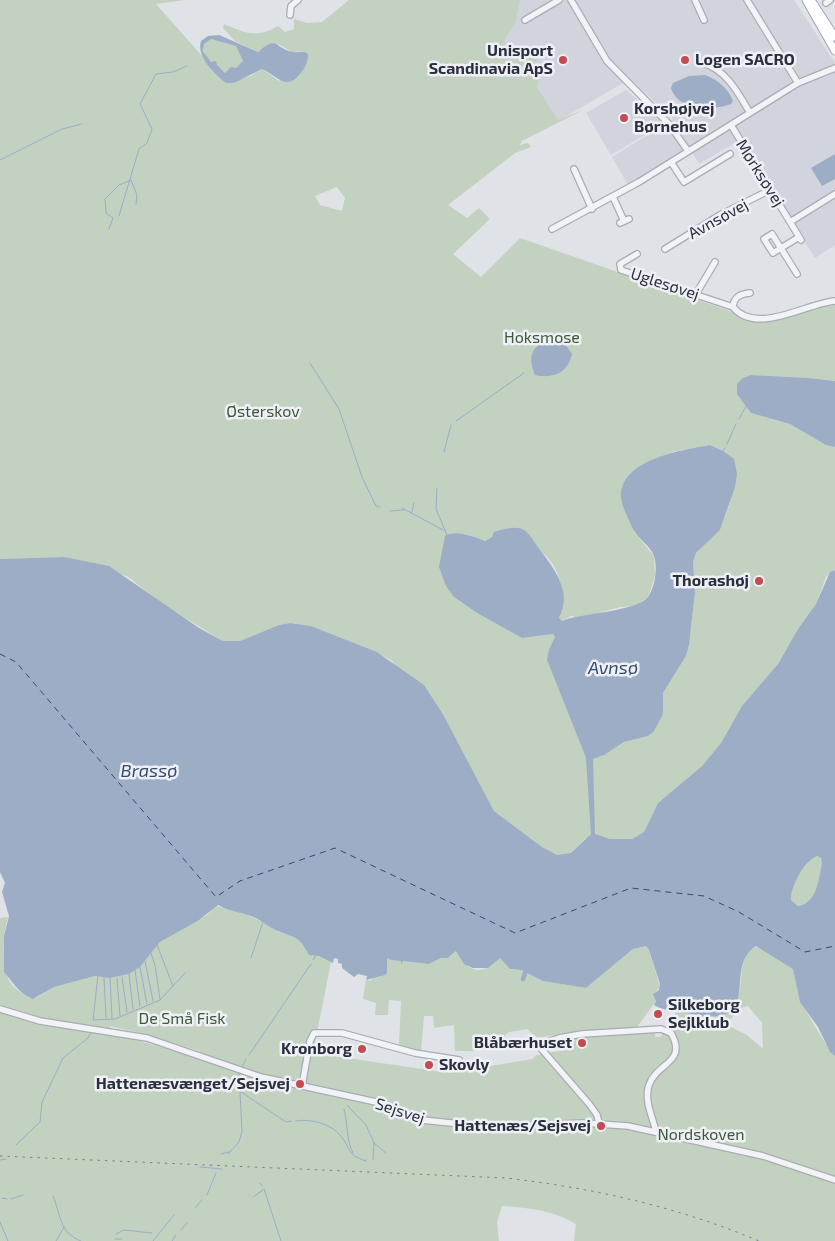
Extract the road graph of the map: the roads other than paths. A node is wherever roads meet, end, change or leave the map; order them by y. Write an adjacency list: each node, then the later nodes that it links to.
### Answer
1 (298, 0): 8 (street)
2 (559, 0): 9 (street)
3 (570, 0): 18 (street)
4 (695, 0): 10 (street)
5 (747, 0): 15 (street)
6 (806, 0): 12 (main road)
7 (811, 0): 11 (main road)
8 (290, 15)
9 (525, 20)
10 (704, 20)
11 (834, 37)
12 (835, 51)
13 (704, 64): 16 (street, Mørksøvej)
14 (835, 68): 15 (street, Mørksøvej)
15 (798, 83): 16 (street, Mørksøvej)
16 (750, 113): 17 (street, Mørksøvej)
17 (731, 125): 18 (street, Mørksøvej); 22 (street, Mørksøvej)
18 (688, 151): 20 (street, Mørksøvej)
19 (730, 154): 20 (street)
20 (671, 162): 24 (street, Mørksøvej)
21 (574, 170): 25 (street)
22 (770, 190): 27 (street, Mørksøvej); 29 (street, Avnsøvej)
23 (835, 194): 27 (street, Mørksøvej)
24 (613, 197): 25 (street, Mørksøvej); 26 (street)
25 (592, 209): 28 (street, Mørksøvej)
26 (624, 221)
27 (790, 222): 32 (street, Mørksøvej)
28 (552, 229)
29 (665, 249)
30 (637, 254): 34 (street, Uglesøvej)
31 (715, 262): 34 (street)
32 (798, 274)
33 (750, 293): 36 (street)
34 (696, 294): 36 (street, Uglesøvej)
35 (835, 301): 36 (street, Uglesøvej)
36 (732, 307)
37 (0, 1009): 39 (street, Sejsvej)
38 (459, 1060): 39 (street)
39 (302, 1086): 40 (street, Sejsvej)
40 (599, 1123): 41 (street, Sejsvej); 41 (street)
41 (656, 1130): 42 (street, Sejsvej)
42 (835, 1180)

